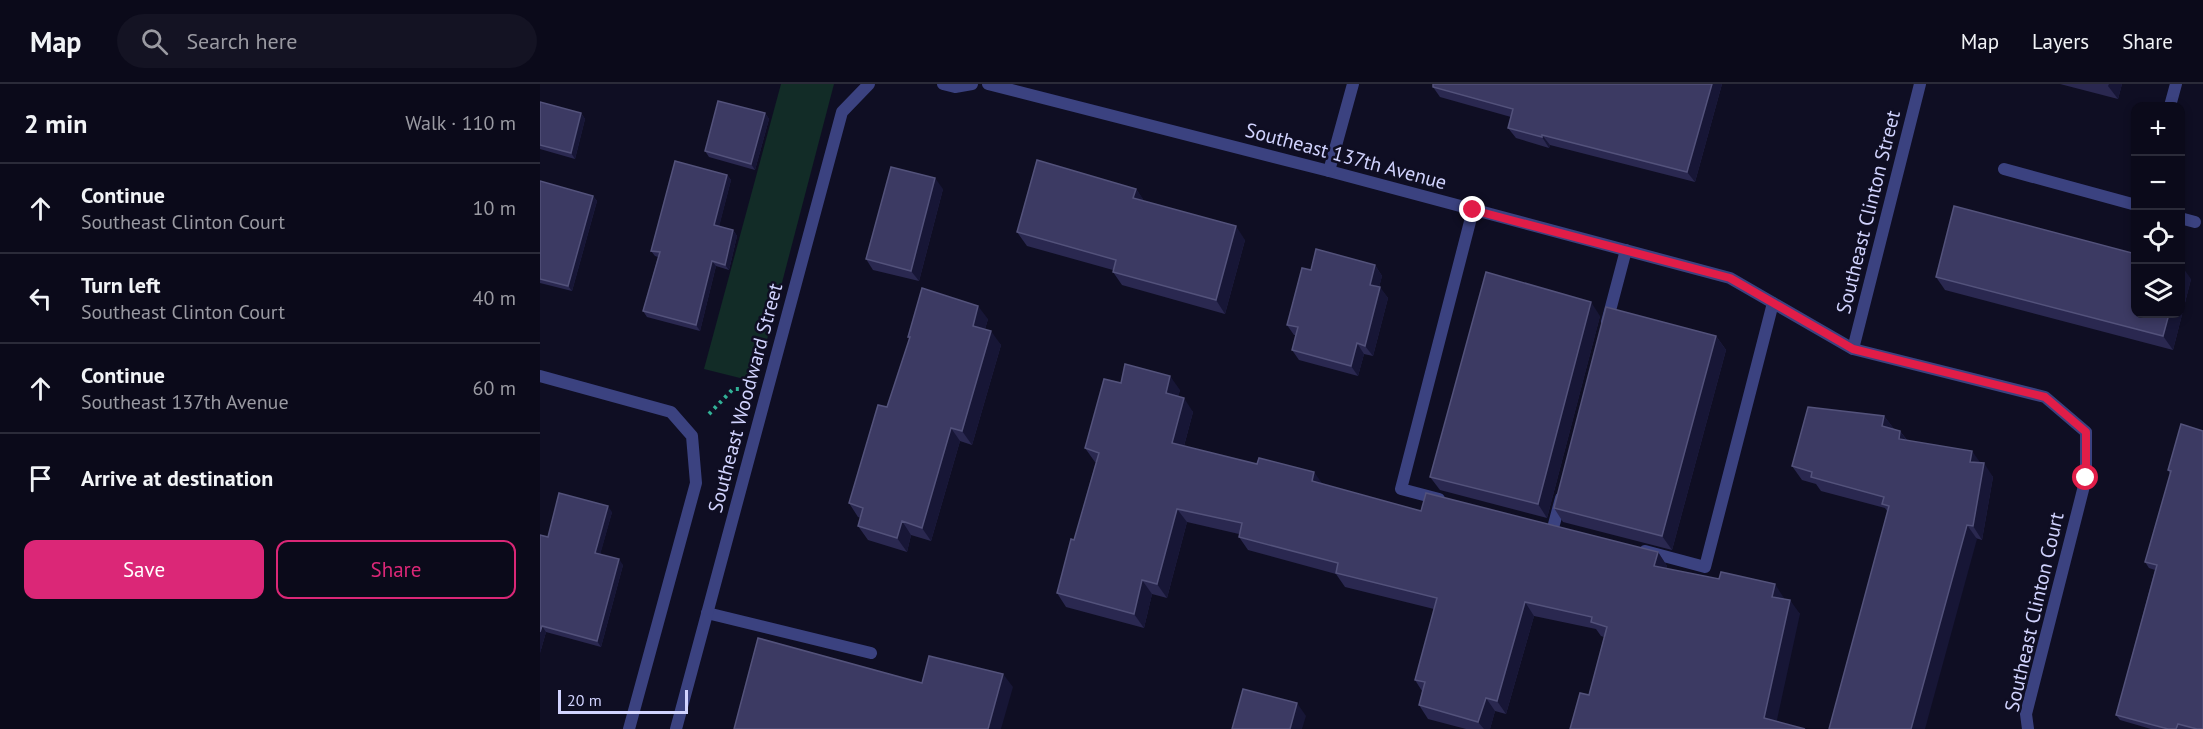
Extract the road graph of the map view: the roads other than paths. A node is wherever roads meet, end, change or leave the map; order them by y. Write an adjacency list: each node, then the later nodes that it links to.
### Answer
1 (868, 84): 24 (street, Southeast Woodward Street)
2 (943, 84): 3 (street)
3 (972, 84)
4 (988, 84): 10 (street, Southeast 137th Avenue)
5 (1353, 84): 10 (street)
6 (1920, 84): 18 (street, Southeast Clinton Street)
7 (2176, 84): 8 (street)
8 (2170, 102)
9 (2004, 169): 11 (street)
10 (1329, 171): 12 (street, Southeast 137th Avenue)
11 (2131, 204)
12 (1473, 210): 15 (street, Southeast 137th Avenue); 21 (street)
13 (2185, 219): 14 (street)
14 (2195, 222)
15 (1626, 250): 16 (street, Southeast 137th Avenue); 17 (street)
16 (1773, 303): 18 (street, Southeast 137th Avenue); 23 (street)
17 (1605, 331)
18 (1853, 349): 28 (street, Southeast Clinton Court)
19 (540, 376): 26 (street, Southeast Woodward Street)
20 (1565, 482): 22 (street)
21 (1455, 503)
22 (1553, 528)
23 (1629, 547)
24 (707, 613): 25 (street); 27 (street, Southeast Woodward Street)
25 (871, 653)
26 (629, 729)
27 (676, 729)
28 (2028, 729)

